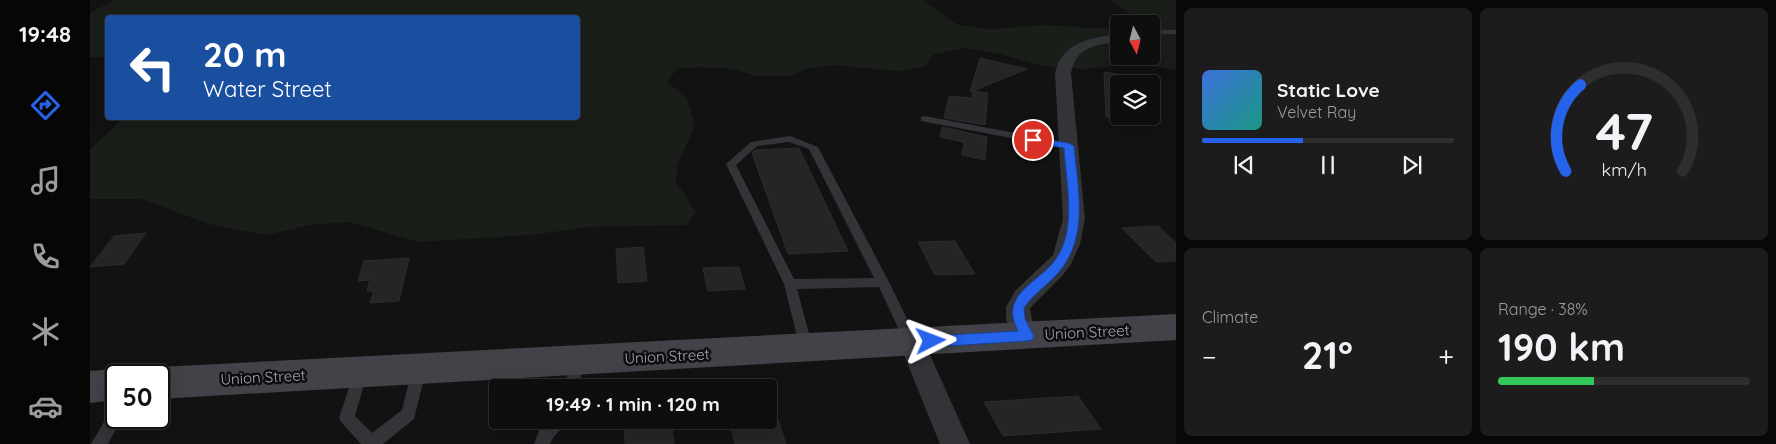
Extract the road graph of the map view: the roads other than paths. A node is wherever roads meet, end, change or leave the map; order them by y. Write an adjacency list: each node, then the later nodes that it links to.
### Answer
1 (1160, 32): 2 (lane)
2 (1176, 32)
3 (1110, 39): 5 (street)
4 (924, 119): 5 (lane)
5 (1069, 146): 9 (street)
6 (883, 282): 7 (lane); 7 (lane); 10 (lane)
7 (790, 284): 11 (lane)
8 (1176, 327): 9 (main road, Union Street)
9 (1027, 336): 10 (main road, Union Street)
10 (912, 342): 11 (main road, Union Street); 23 (street)
11 (806, 348): 14 (main road, Union Street)
12 (420, 368): 13 (main road, Union Street); 14 (main road, Union Street); 21 (lane)
13 (361, 371): 15 (main road, Union Street); 21 (lane)
14 (574, 374)
15 (170, 381)
16 (105, 386): 17 (main road)
17 (90, 387)
18 (108, 429): 20 (lane)
19 (549, 429): 22 (lane)
20 (99, 444)
21 (371, 444)
22 (542, 444)
23 (955, 444)

